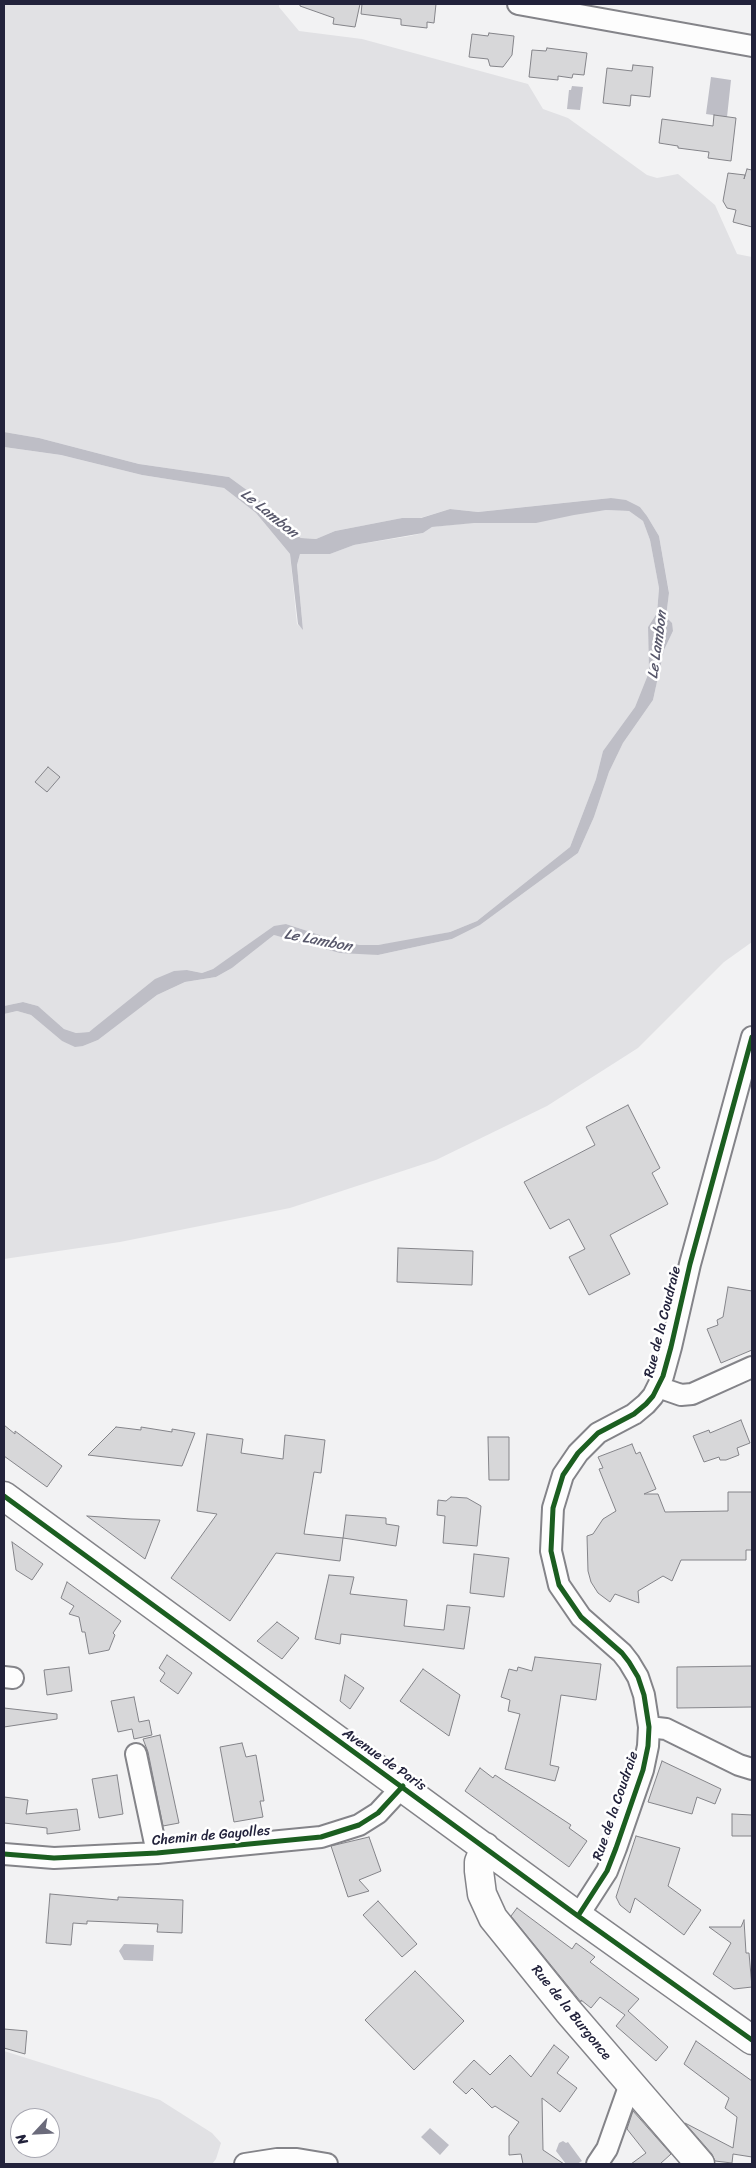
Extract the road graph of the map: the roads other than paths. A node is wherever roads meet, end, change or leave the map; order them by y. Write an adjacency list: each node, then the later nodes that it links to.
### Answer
1 (518, 4): 2 (street)
2 (752, 46)
3 (752, 1037): 5 (street, Rue de la Coudraie)
4 (752, 1367): 5 (street, Rue de la Coudraie)
5 (658, 1387): 7 (street, Rue de la Coudraie)
6 (4, 1496): 10 (main road, Avenue de Paris)
7 (649, 1727): 9 (street); 14 (street, Rue de la Coudraie)
8 (136, 1754): 12 (street)
9 (752, 1769)
10 (403, 1786): 11 (main road, Avenue de Paris); 12 (street, Chemin de Gayolles)
11 (485, 1847): 14 (main road, Avenue de Paris); 16 (main road, Rue de la Burgonce)
12 (157, 1853): 13 (street, Chemin de Gayolles)
13 (4, 1854)
14 (578, 1916): 15 (main road, Avenue de Paris)
15 (752, 2040)
16 (630, 2084): 19 (street); 20 (main road, Rue de la Burgonce)
17 (245, 2164): 18 (street)
18 (327, 2164)
19 (597, 2164)
20 (700, 2164)

